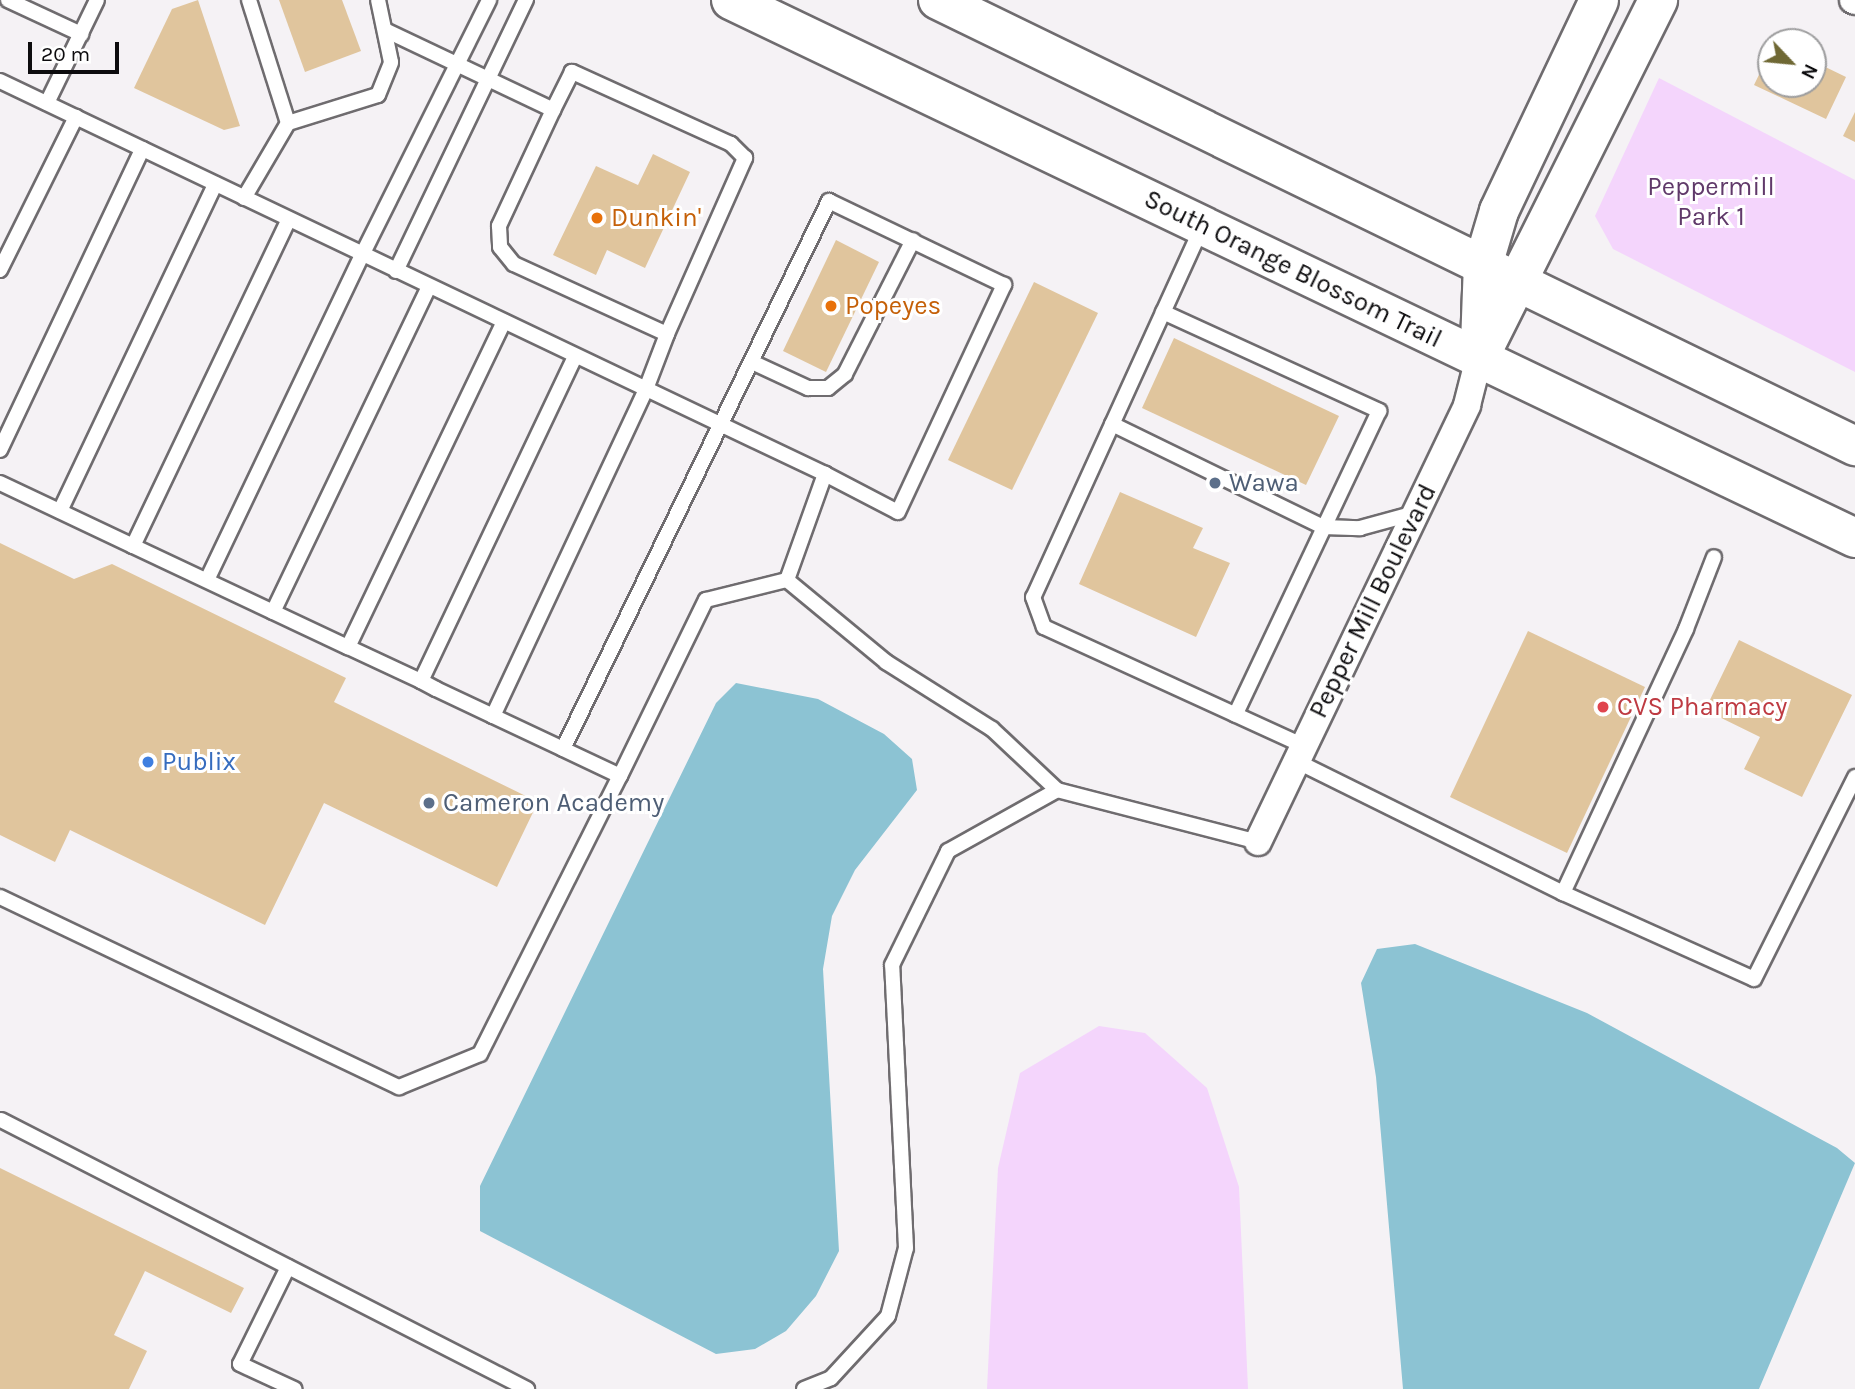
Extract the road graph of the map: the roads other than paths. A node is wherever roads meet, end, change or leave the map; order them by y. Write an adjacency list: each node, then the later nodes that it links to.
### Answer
1 (8, 0): 12 (lane)
2 (97, 0): 12 (lane)
3 (249, 0): 19 (lane)
4 (378, 0): 11 (lane)
5 (489, 0): 13 (lane)
6 (526, 0): 14 (lane)
7 (731, 0): 24 (main road, South Orange Blossom Trail)
8 (938, 0): 27 (main road)
9 (1598, 0): 27 (main road, Pepper Mill Boulevard)
10 (1658, 0): 30 (main road, Pepper Mill Boulevard)
11 (387, 31): 13 (lane); 19 (lane)
12 (81, 34): 16 (lane)
13 (457, 64): 14 (lane); 26 (lane)
14 (489, 79): 17 (lane); 29 (lane)
15 (0, 80): 16 (lane)
16 (47, 103): 18 (lane)
17 (553, 110): 34 (lane); 34 (lane)
18 (76, 117): 20 (lane); 28 (lane)
19 (288, 123): 22 (lane)
20 (142, 149): 21 (lane); 42 (lane)
21 (215, 184): 22 (lane); 45 (lane)
22 (244, 198): 23 (lane)
23 (289, 219): 26 (lane); 49 (lane)
24 (1203, 226): 32 (lane); 36 (main road, South Orange Blossom Trail)
25 (913, 240): 37 (lane); 37 (lane); 43 (lane)
26 (362, 255): 29 (lane); 51 (lane)
27 (1483, 265): 30 (main road); 36 (main road, Pepper Mill Boulevard)
28 (0, 270)
29 (396, 271): 31 (lane)
30 (1519, 282): 36 (main road, Pepper Mill Boulevard); 41 (main road)
31 (429, 286): 33 (lane); 53 (lane)
32 (1163, 312): 39 (lane); 47 (lane)
33 (504, 322): 35 (lane); 54 (lane)
34 (667, 334): 38 (lane)
35 (575, 356): 38 (lane); 55 (lane)
36 (1479, 358): 46 (street, Pepper Mill Boulevard); 48 (main road, South Orange Blossom Trail)
37 (752, 362): 40 (lane)
38 (646, 389): 40 (lane); 57 (lane)
39 (1112, 424): 47 (lane); 56 (lane)
40 (722, 425): 43 (lane); 58 (lane)
41 (1855, 446)
42 (0, 450)
43 (825, 474): 52 (lane)
44 (0, 483): 45 (lane)
45 (60, 511): 49 (lane)
46 (1415, 513): 47 (lane); 59 (street, Pepper Mill Boulevard)
47 (1323, 527): 56 (lane)
48 (1855, 538)
49 (133, 545): 51 (lane)
50 (1714, 557): 65 (lane)
51 (207, 580): 53 (lane)
52 (787, 580): 60 (lane); 62 (lane)
53 (273, 612): 54 (lane)
54 (348, 647): 55 (lane)
55 (421, 681): 57 (lane)
56 (1235, 715): 59 (lane)
57 (493, 716): 58 (lane)
58 (563, 748): 60 (lane)
59 (1300, 754): 64 (street, Pepper Mill Boulevard); 65 (lane)
60 (620, 776): 66 (lane)
61 (1855, 777): 63 (lane)
62 (1057, 790): 64 (lane); 71 (lane)
63 (1850, 801): 65 (lane)
64 (1258, 842)
65 (1563, 893)
66 (0, 897)
67 (1, 1120): 68 (lane)
68 (288, 1267): 69 (lane); 70 (lane)
69 (294, 1389)
70 (527, 1389)
71 (804, 1389)

